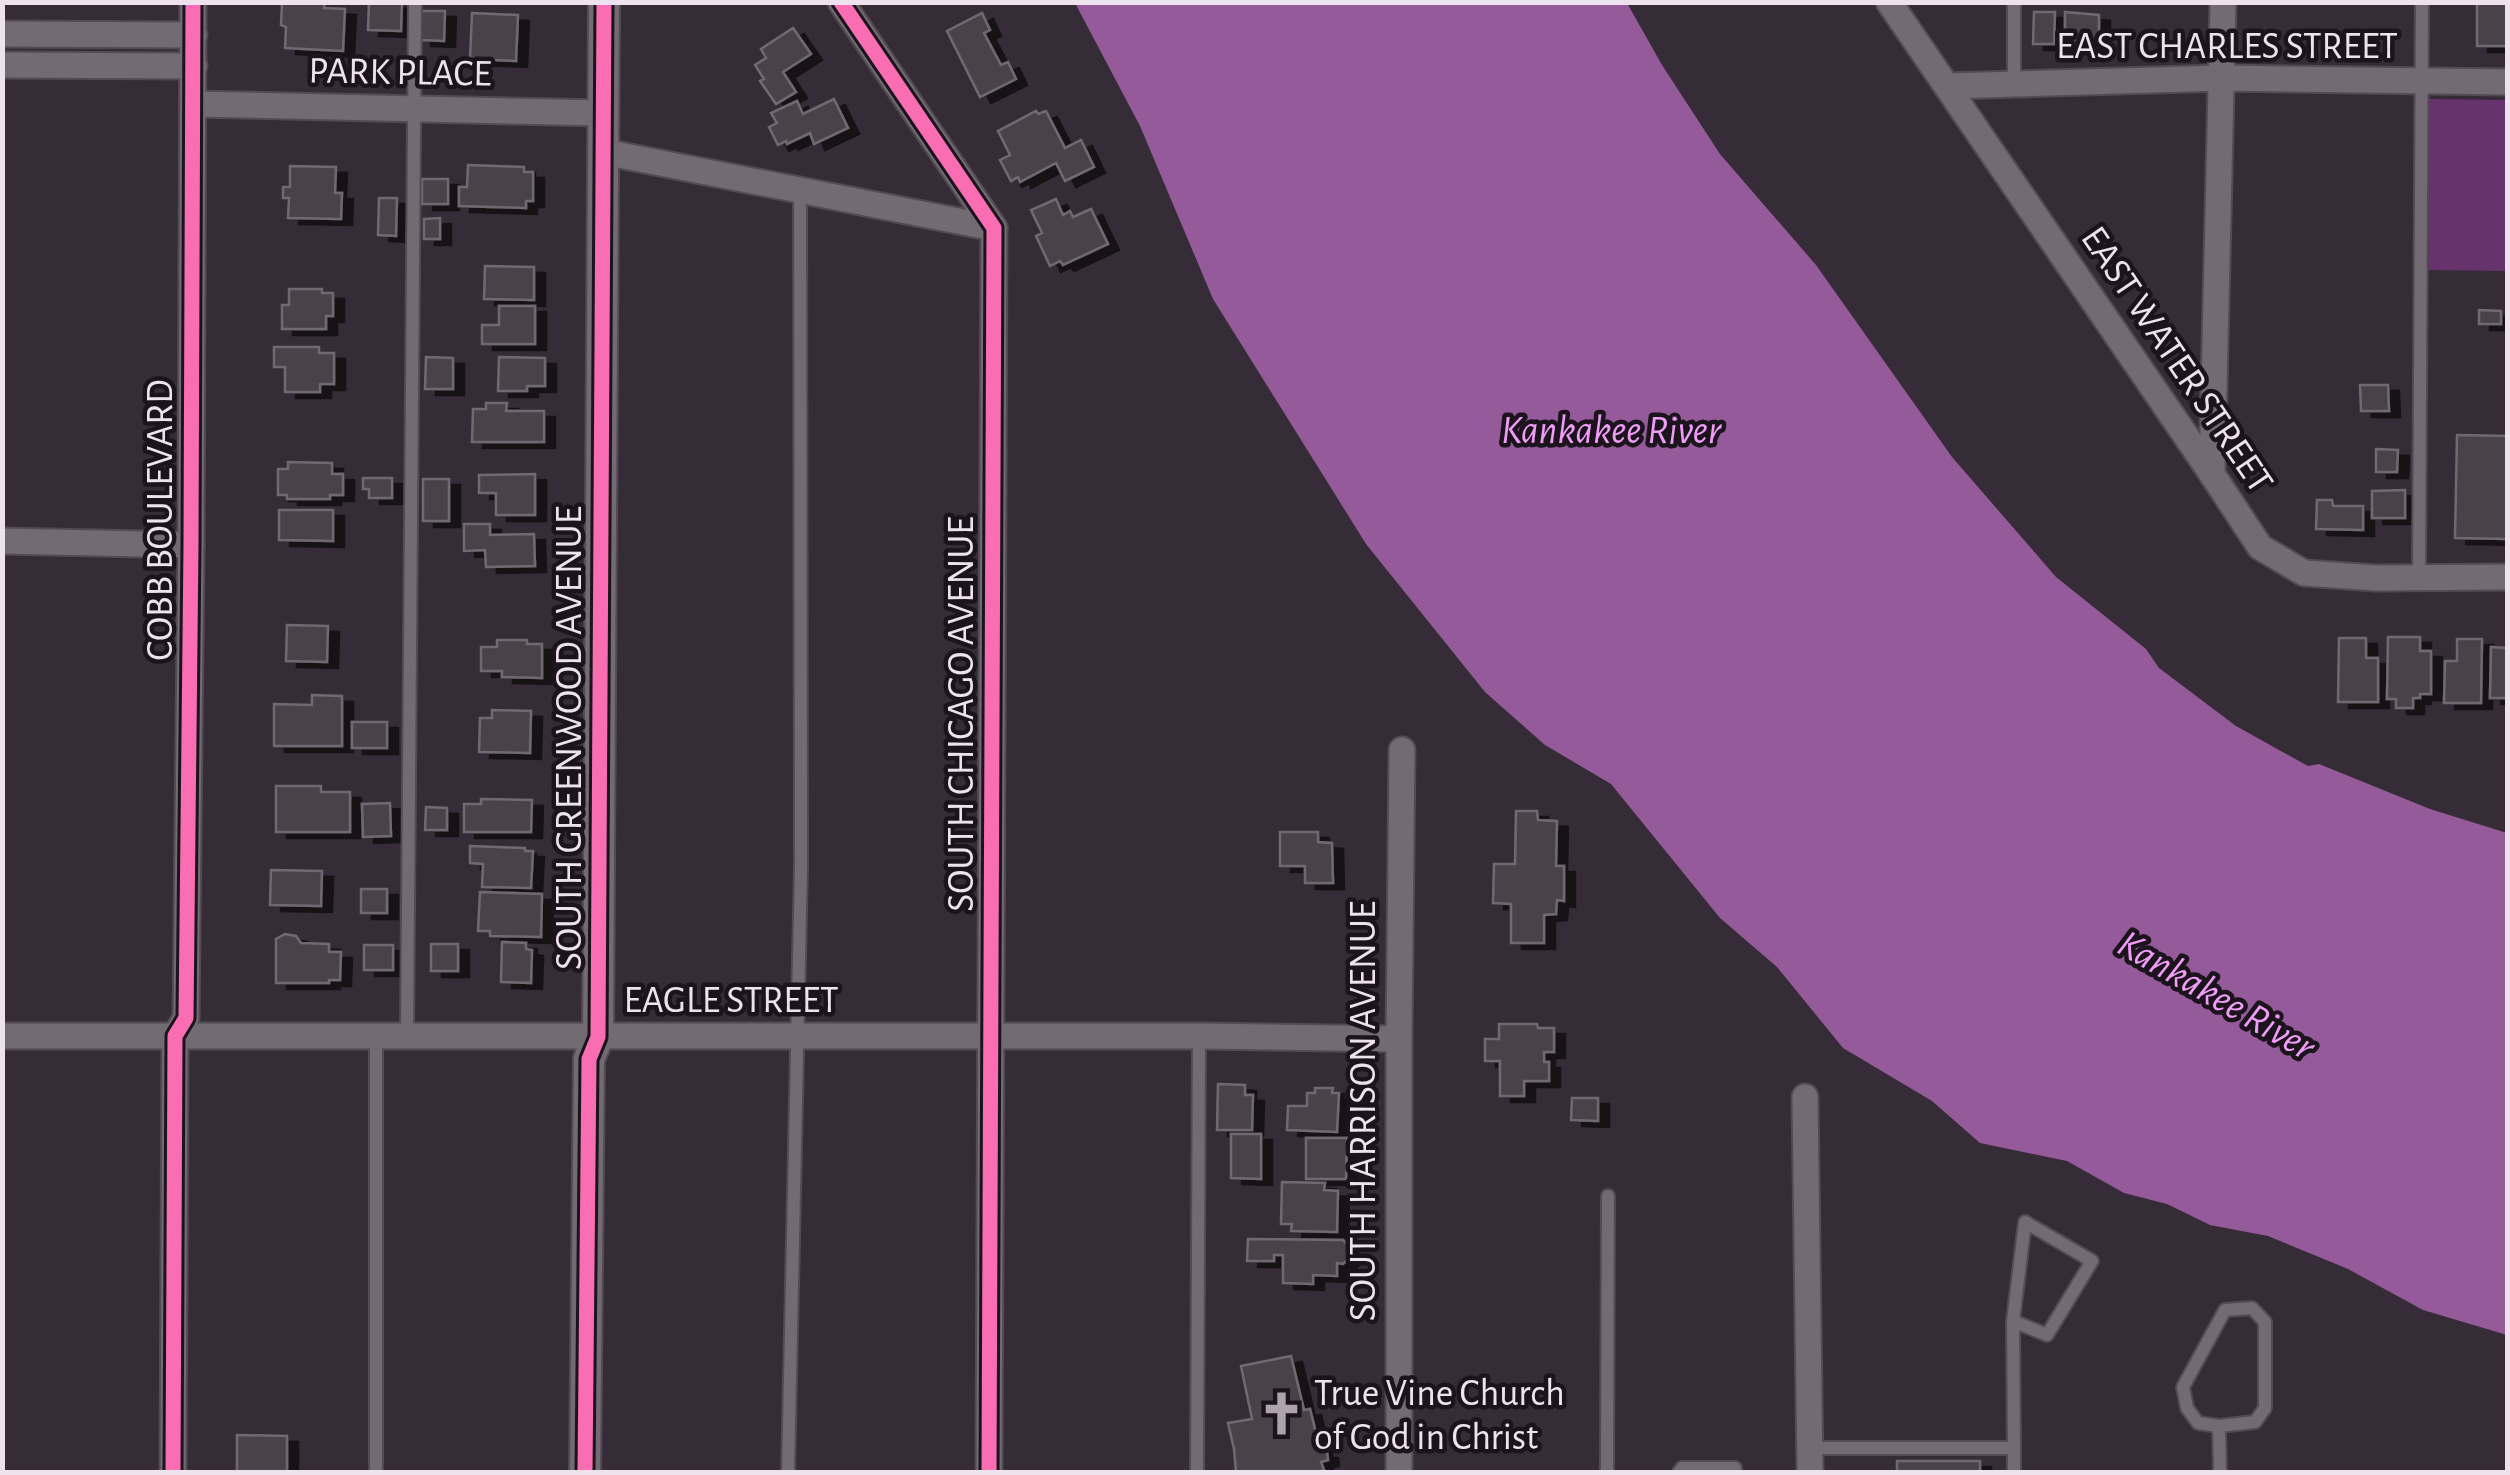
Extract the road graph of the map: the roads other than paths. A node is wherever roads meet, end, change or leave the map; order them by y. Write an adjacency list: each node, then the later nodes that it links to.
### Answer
1 (193, 2): 10 (street, COBB BOULEVARD)
2 (415, 2): 19 (lane)
3 (604, 2): 20 (street, SOUTH GREENWOOD AVENUE)
4 (841, 2): 23 (street)
5 (1889, 2): 17 (street, EAST WATER STREET)
6 (2014, 2): 16 (lane)
7 (2223, 2): 13 (street)
8 (2422, 2): 14 (lane)
9 (2, 34): 10 (street)
10 (194, 35): 12 (street, COBB BOULEVARD)
11 (2, 65): 12 (street)
12 (194, 66): 18 (street, COBB BOULEVARD)
13 (2223, 78): 14 (street, EAST CHARLES STREET); 16 (street, EAST CHARLES STREET); 24 (street)
14 (2422, 80): 15 (street, EAST CHARLES STREET); 28 (lane)
15 (2508, 82)
16 (2014, 84): 17 (street, EAST CHARLES STREET)
17 (1947, 86): 24 (street, EAST WATER STREET)
18 (194, 104): 19 (street, PARK PLACE); 26 (street, COBB BOULEVARD)
19 (414, 109): 20 (street, PARK PLACE); 32 (lane)
20 (604, 113): 21 (street, SOUTH GREENWOOD AVENUE)
21 (604, 152): 22 (street); 37 (street, SOUTH GREENWOOD AVENUE)
22 (800, 190): 23 (street); 33 (lane)
23 (994, 228): 34 (street, SOUTH CHICAGO AVENUE)
24 (2212, 474): 28 (street, EAST WATER STREET)
25 (2, 541): 26 (street)
26 (191, 545): 31 (street, COBB BOULEVARD)
27 (2508, 577): 28 (street, EAST WATER STREET)
28 (2419, 578)
29 (1402, 750): 38 (street, SOUTH HARRISON AVENUE)
30 (2, 1036): 31 (street, EAGLE STREET)
31 (175, 1036): 36 (street, EAGLE STREET); 45 (street, COBB BOULEVARD)
32 (408, 1036): 36 (street, EAGLE STREET); 37 (street, EAGLE STREET)
33 (797, 1036): 34 (street, EAGLE STREET); 37 (street, EAGLE STREET); 48 (lane)
34 (990, 1036): 35 (street, EAGLE STREET); 49 (street, SOUTH CHICAGO AVENUE)
35 (1199, 1036): 38 (street, EAGLE STREET); 50 (lane)
36 (376, 1037): 46 (lane)
37 (598, 1038): 47 (street, SOUTH GREENWOOD AVENUE)
38 (1399, 1039): 51 (street, SOUTH HARRISON AVENUE)
39 (1805, 1098): 44 (street)
40 (1608, 1196): 52 (lane)
41 (2013, 1321): 41 (lane); 43 (lane)
42 (2219, 1426): 42 (lane); 56 (lane)
43 (2014, 1448): 44 (lane); 55 (lane)
44 (1809, 1460)
45 (173, 1472)
46 (376, 1472)
47 (586, 1472)
48 (788, 1472)
49 (989, 1472)
50 (1197, 1472)
51 (1399, 1472)
52 (1606, 1472)
53 (1679, 1472): 54 (lane)
54 (1735, 1472)
55 (2014, 1472)
56 (2220, 1472)

